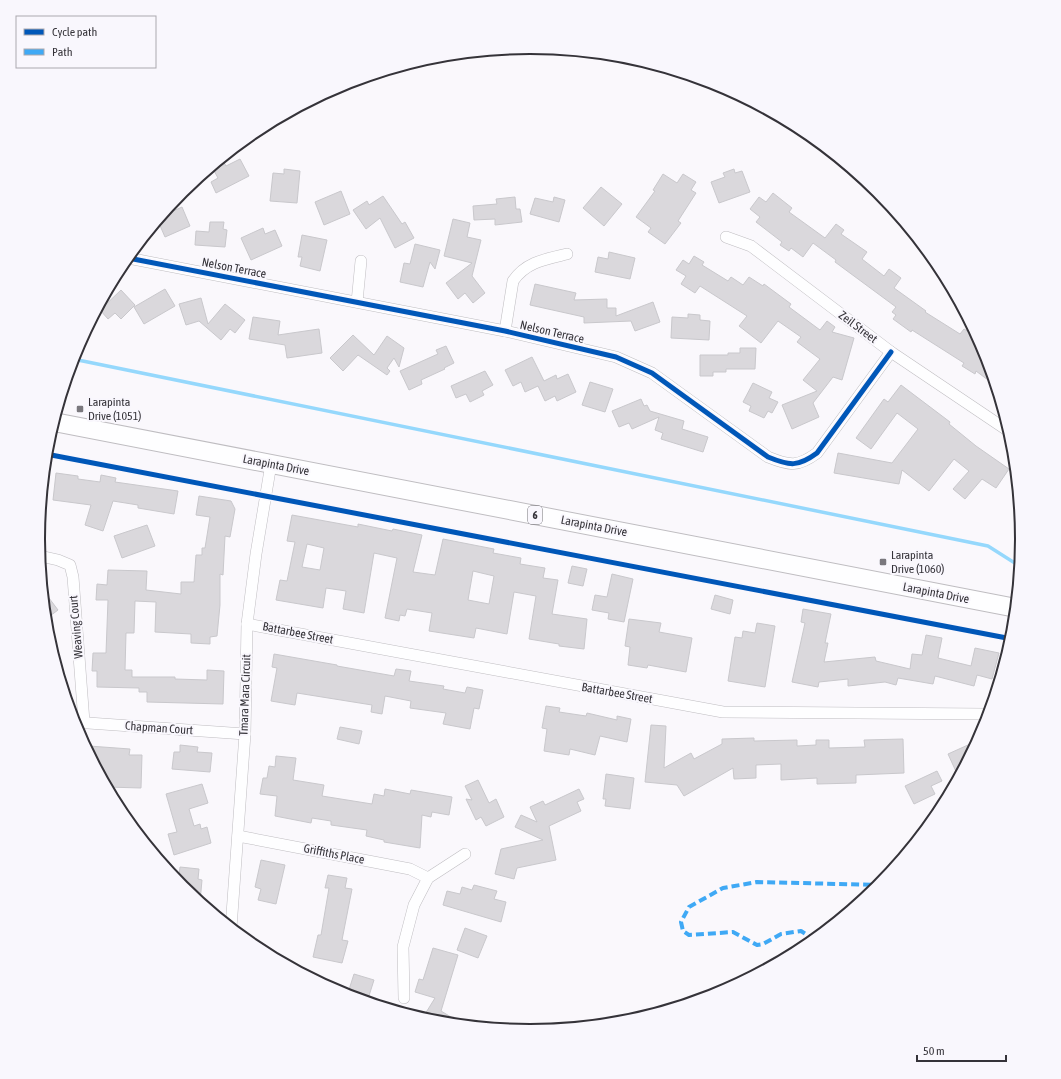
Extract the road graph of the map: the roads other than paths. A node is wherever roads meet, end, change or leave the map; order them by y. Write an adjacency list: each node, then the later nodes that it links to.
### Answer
1 (726, 237): 7 (street, Zeil Street)
2 (567, 254): 6 (street)
3 (134, 259): 5 (street, Nelson Terrace)
4 (361, 261): 5 (street)
5 (357, 302): 6 (street, Nelson Terrace)
6 (505, 331): 7 (street, Nelson Terrace)
7 (891, 352): 9 (street, Zeil Street)
8 (60, 423): 10 (main road, Larapinta Drive / 6)
9 (1002, 427)
10 (271, 464): 12 (main road, Larapinta Drive / 6); 13 (street, Tmara Mara Circuit)
11 (46, 557): 15 (street, Weaving Court)
12 (1011, 607)
13 (247, 624): 14 (street, Battarbee Street); 17 (street, Tmara Mara Circuit)
14 (983, 714)
15 (79, 716)
16 (81, 722): 17 (street, Chapman Court)
17 (244, 734): 18 (street, Tmara Mara Circuit)
18 (238, 836): 20 (street, Griffiths Place); 21 (street, Tmara Mara Circuit)
19 (465, 854): 20 (street)
20 (428, 878): 22 (street)
21 (230, 921)
22 (404, 998)

